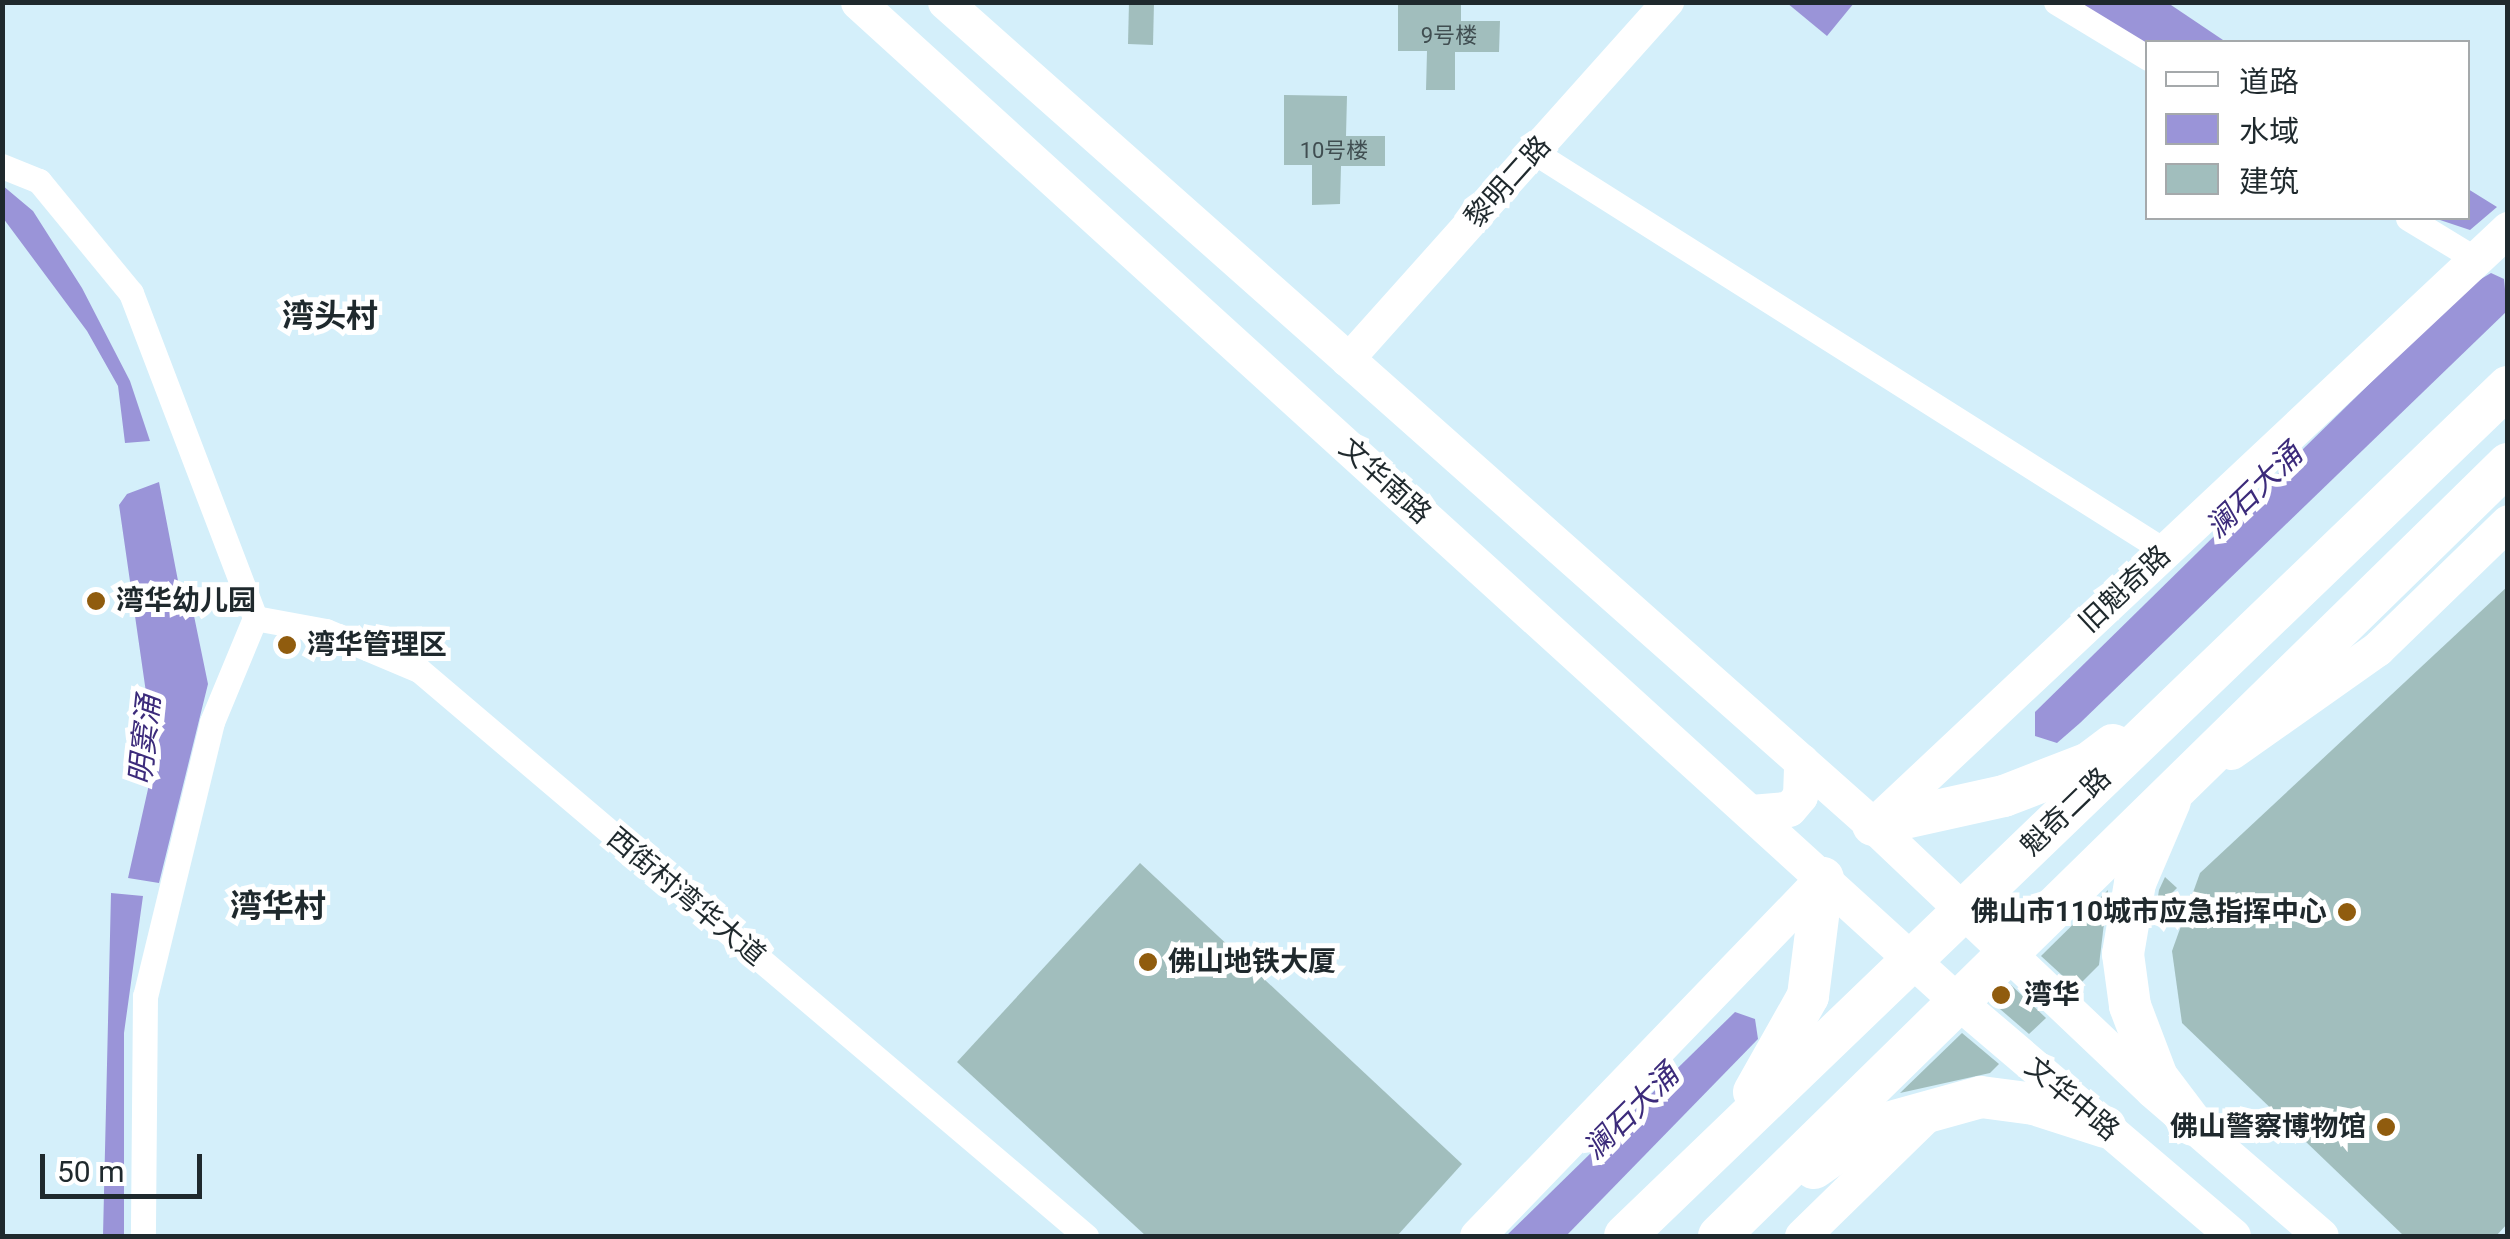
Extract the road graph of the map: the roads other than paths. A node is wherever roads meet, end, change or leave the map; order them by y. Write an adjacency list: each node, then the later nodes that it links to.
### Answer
1 (858, 2): 20 (main road, 文华南路)
2 (945, 2): 11 (main road)
3 (1668, 2): 6 (street, 黎明二路)
4 (2056, 2): 5 (street)
5 (2145, 56)
6 (1534, 152): 11 (street, 黎明二路); 15 (street)
7 (2, 166): 16 (street)
8 (2411, 220): 10 (street)
9 (2508, 228): 10 (main road, 旧魁奇路)
10 (2477, 260): 15 (main road, 旧魁奇路)
11 (1347, 361): 18 (main road)
12 (2508, 387): 17 (highway, 魁奇二路)
13 (2508, 464): 24 (highway, 魁奇二路)
14 (2508, 522): 19 (main road)
15 (2165, 552): 21 (main road, 旧魁奇路)
16 (255, 618): 31 (street); 32 (street, 西街村湾华大道)
17 (2229, 657): 21 (highway); 23 (highway, 魁奇二路)
18 (1800, 761): 20 (main road); 21 (main road)
19 (2175, 788): 28 (highway)
20 (1751, 812): 22 (main road, 文华南路)
21 (1874, 825): 23 (main road)
22 (1823, 878): 25 (main road, 文华南路); 30 (highway); 33 (main road)
23 (1965, 909): 24 (main road); 25 (highway, 魁奇二路)
24 (2006, 948): 26 (highway, 魁奇二路); 28 (main road)
25 (1913, 959): 26 (main road, 文华中路); 30 (highway, 魁奇二路)
26 (1955, 999): 29 (main road, 文华中路); 35 (highway, 魁奇二路)
27 (1936, 1105): 29 (highway); 35 (highway); 36 (main road)
28 (2193, 1125): 38 (main road)
29 (2105, 1126): 37 (main road, 文华中路)
30 (1730, 1134): 34 (highway, 魁奇二路)
31 (143, 1236)
32 (1086, 1236)
33 (1477, 1236)
34 (1625, 1236)
35 (1720, 1236)
36 (1802, 1236)
37 (2233, 1236)
38 (2321, 1236)

